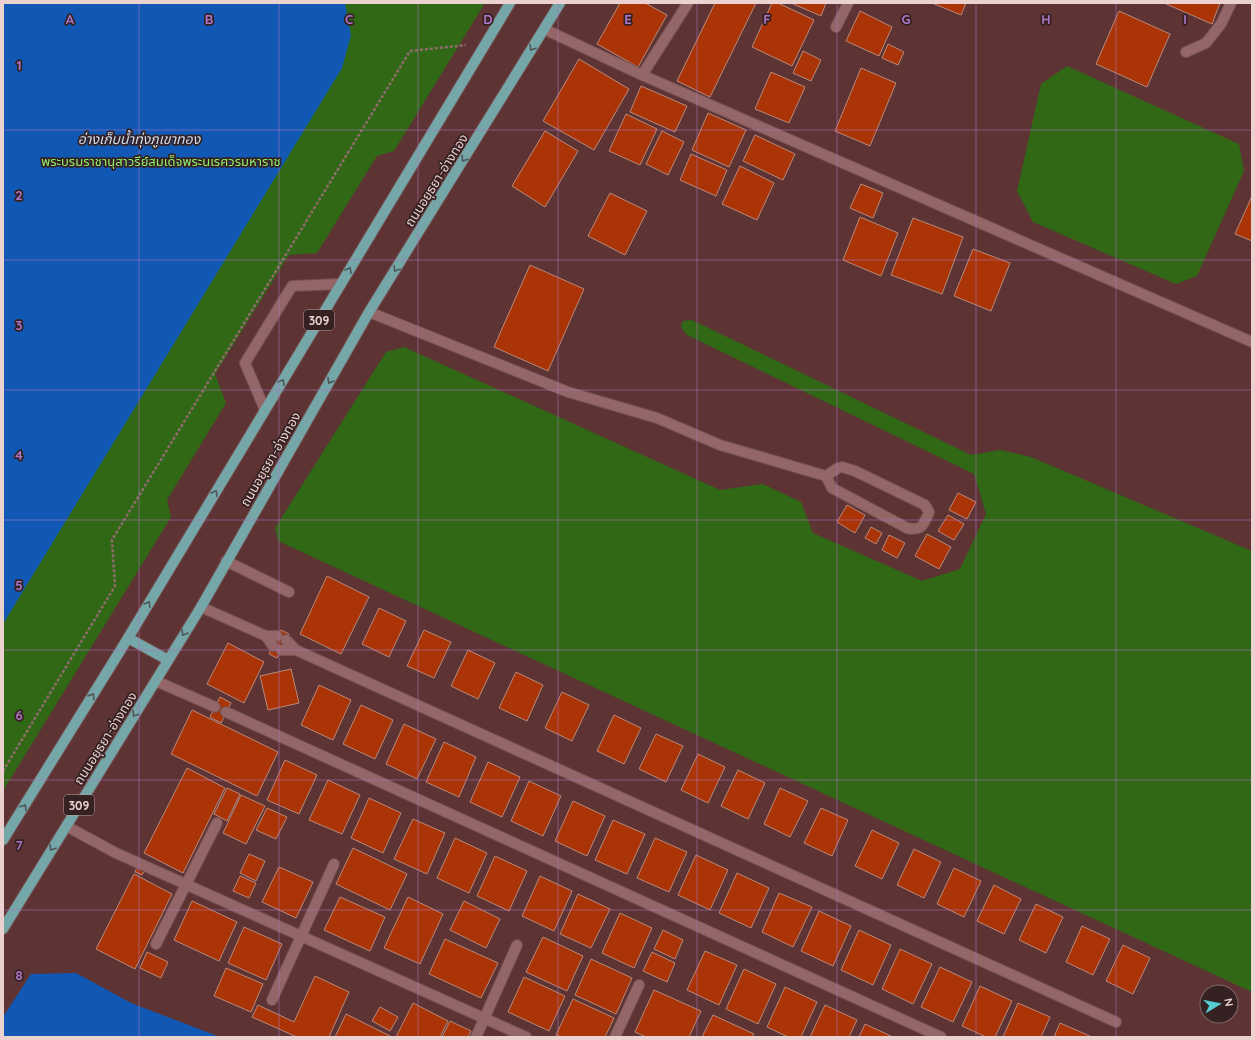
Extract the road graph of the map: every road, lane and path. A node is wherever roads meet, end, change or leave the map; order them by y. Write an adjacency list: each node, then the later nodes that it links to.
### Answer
1 (510, 3): 8 (main road, ถนนอยุธยา-อ่างทอง / 309)
2 (560, 3): 7 (main road, ถนนอยุธยา-อ่างทอง / 309)
3 (688, 3): 10 (street)
4 (848, 3): 6 (street)
5 (1231, 3): 9 (street)
6 (836, 27)
7 (544, 29): 10 (street); 12 (main road, ถนนอยุธยา-อ่างทอง / 309, one-way to 12)
8 (486, 42): 11 (main road, ถนนอยุธยา-อ่างทอง / 309, one-way to 8); 26 (path)
9 (1186, 52)
10 (642, 75): 13 (street)
11 (341, 284): 14 (main road, ถนนอยุธยา-อ่างทอง / 309, one-way to 11); 14 (street)
12 (369, 312): 15 (street); 16 (main road, ถนนอยุธยา-อ่างทอง / 309, one-way to 16)
13 (1252, 342)
14 (265, 410): 20 (main road, ถนนอยุธยา-อ่างทอง / 309, one-way to 14)
15 (826, 476): 15 (street)
16 (226, 561): 17 (street); 18 (main road, ถนนอยุธยา-อ่างทอง / 309)
17 (289, 592)
18 (201, 607): 19 (street); 22 (main road, ถนนอยุธยา-อ่างทอง / 309, one-way to 22)
19 (266, 636): 21 (street); 21 (street)
20 (128, 638): 22 (main road); 29 (main road, ถนนอยุธยา-อ่างทอง / 309, one-way to 20)
21 (296, 650): 39 (street)
22 (168, 660): 23 (main road, ถนนอยุธยา-อ่างทอง / 309)
23 (156, 681): 24 (street); 28 (main road, ถนนอยุธยา-อ่างทอง / 309, one-way to 28)
24 (215, 707)
25 (226, 712): 43 (street)
26 (3, 771)
27 (217, 823): 31 (street)
28 (66, 826): 31 (street); 32 (main road, ถนนอยุธยา-อ่างทอง / 309, one-way to 32)
29 (3, 840)
30 (334, 864): 33 (street)
31 (186, 884): 33 (street); 34 (street)
32 (3, 929)
33 (302, 936): 37 (street); 38 (street)
34 (156, 944)
35 (517, 945): 38 (street)
36 (639, 985): 42 (street)
37 (272, 1000)
38 (484, 1018): 40 (street); 41 (street)
39 (1116, 1022)
40 (476, 1037)
41 (526, 1037)
42 (615, 1037)
43 (941, 1037)

